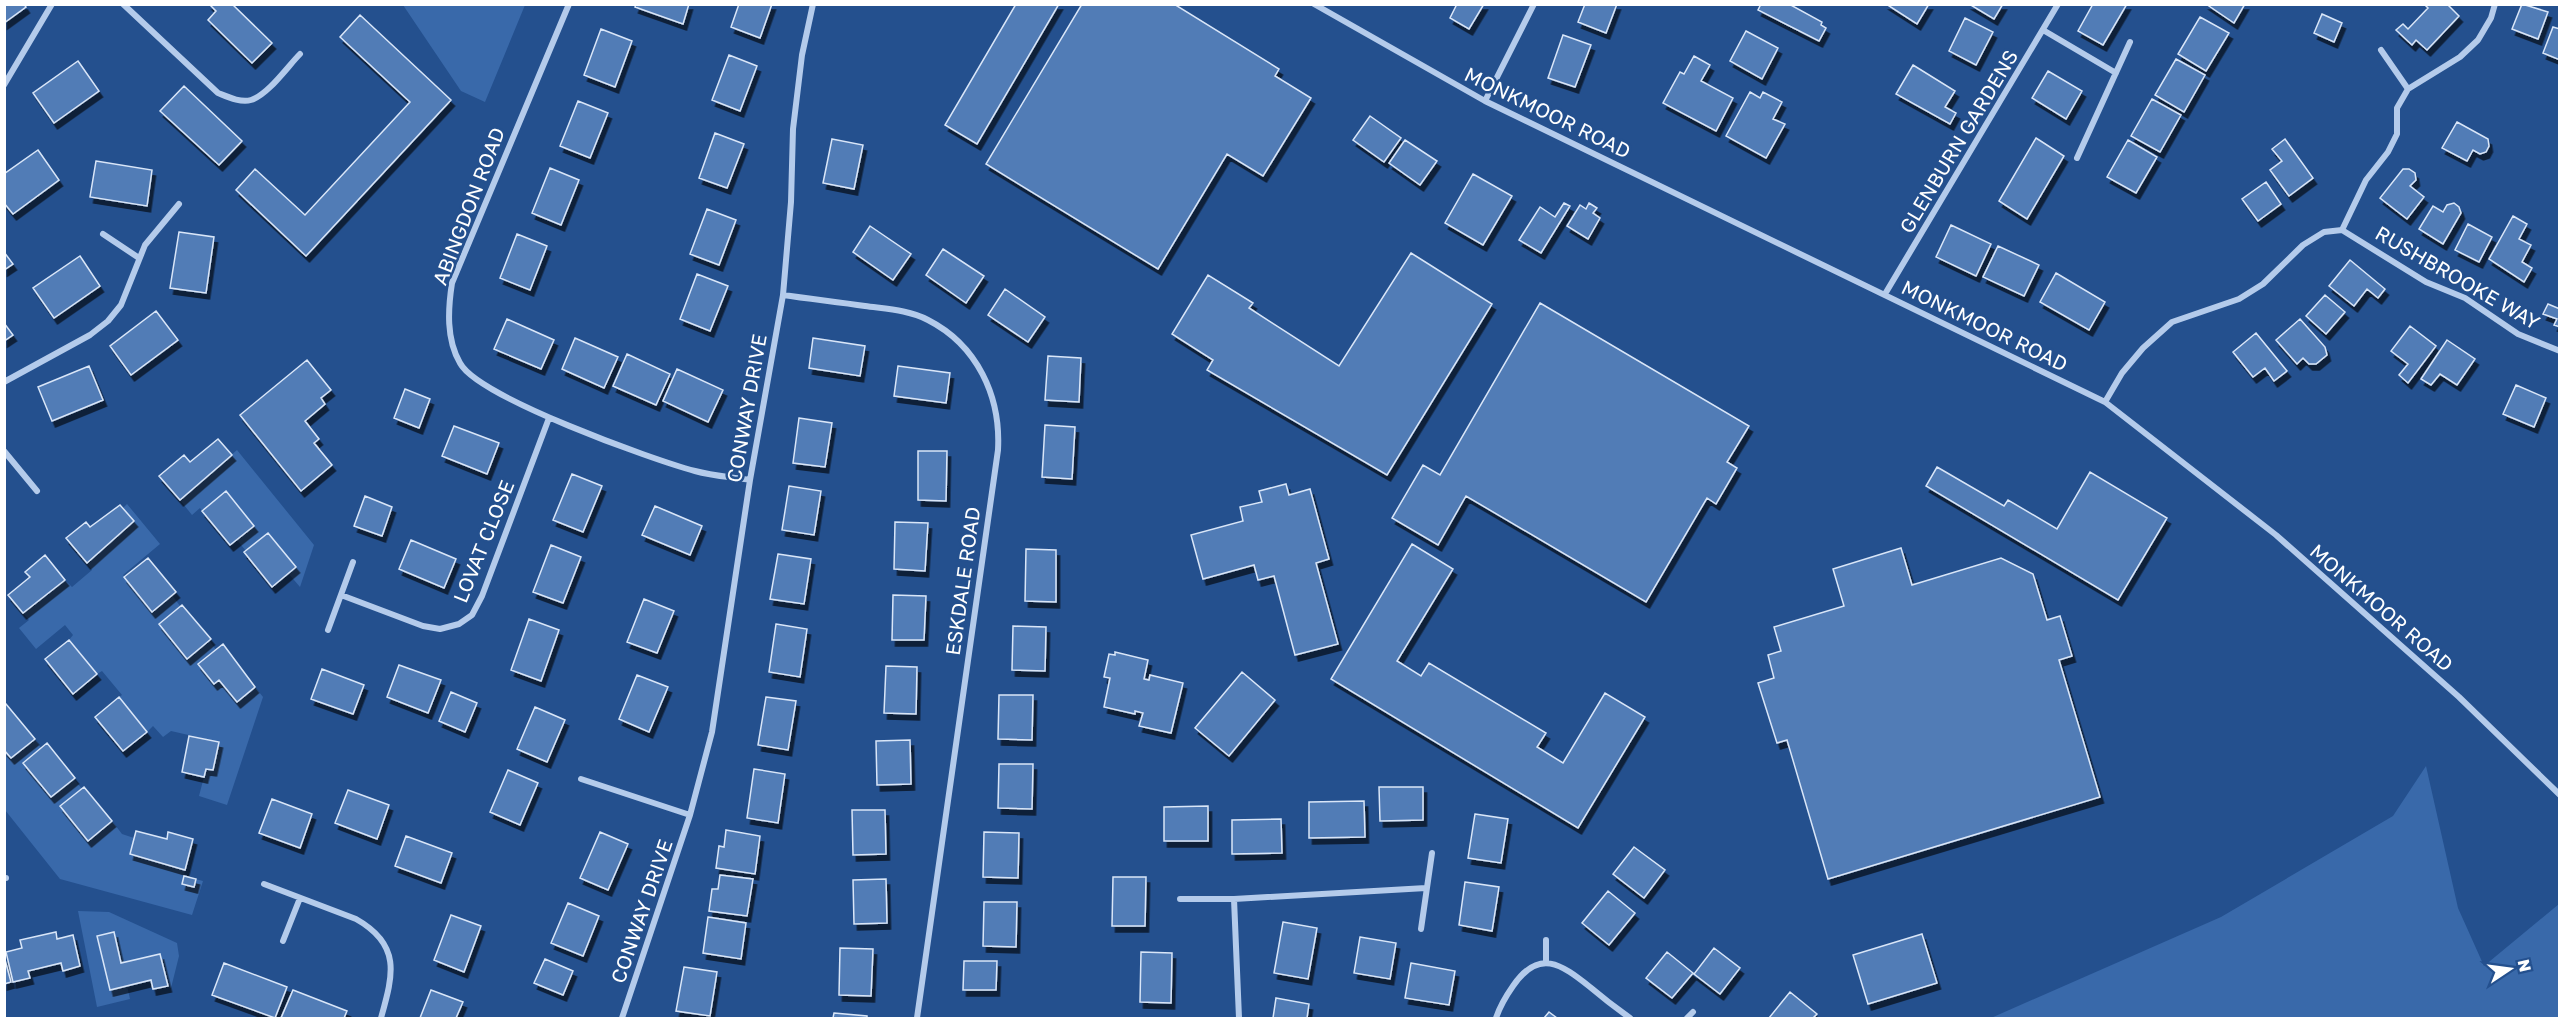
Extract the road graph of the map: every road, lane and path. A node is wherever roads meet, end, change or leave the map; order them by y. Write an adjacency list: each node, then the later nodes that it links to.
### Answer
1 (52, 4): 14 (street)
2 (123, 4): 12 (street)
3 (569, 4): 27 (street, ABINGDON ROAD)
4 (813, 4): 23 (street, CONWAY DRIVE)
5 (1314, 4): 16 (street, MONKMOOR ROAD)
6 (1534, 4): 16 (street)
7 (2058, 4): 9 (street, GLENBURN GARDENS)
8 (2495, 4): 15 (street)
9 (2043, 30): 13 (street); 22 (street, GLENBURN GARDENS)
10 (2130, 42): 13 (street)
11 (2381, 50): 15 (street)
12 (300, 54)
13 (2116, 73): 17 (street)
14 (4, 85)
15 (2408, 89): 19 (street)
16 (1485, 101): 22 (street, MONKMOOR ROAD)
17 (2077, 158)
18 (179, 204): 21 (street)
19 (2342, 230): 24 (street, RUSHBROOKE WAY); 26 (street)
20 (103, 234): 21 (street)
21 (139, 258): 25 (street)
22 (1885, 294): 26 (street, MONKMOOR ROAD)
23 (783, 295): 29 (street, CONWAY DRIVE); 50 (street, ESKDALE ROAD)
24 (2559, 351)
25 (4, 382)
26 (2105, 402): 35 (street, MONKMOOR ROAD)
27 (549, 418): 29 (street, ABINGDON ROAD); 32 (street, LOVAT CLOSE)
28 (4, 452): 30 (street)
29 (750, 480): 36 (street, CONWAY DRIVE)
30 (37, 491)
31 (353, 562): 32 (street)
32 (341, 595): 33 (street)
33 (328, 630)
34 (581, 779): 36 (street)
35 (2559, 795)
36 (690, 815): 49 (street, CONWAY DRIVE)
37 (1432, 853): 39 (street)
38 (264, 884): 40 (street)
39 (1426, 888): 42 (street); 43 (street)
40 (300, 898): 45 (street); 48 (street)
41 (1179, 899): 42 (street)
42 (1234, 899): 51 (street)
43 (1421, 929)
44 (1546, 940): 46 (street)
45 (283, 941)
46 (1546, 963): 52 (street); 53 (street)
47 (1693, 1011): 54 (street)
48 (381, 1018)
49 (622, 1018)
50 (917, 1018)
51 (1239, 1018)
52 (1496, 1018)
53 (1630, 1018)
54 (1687, 1018)

